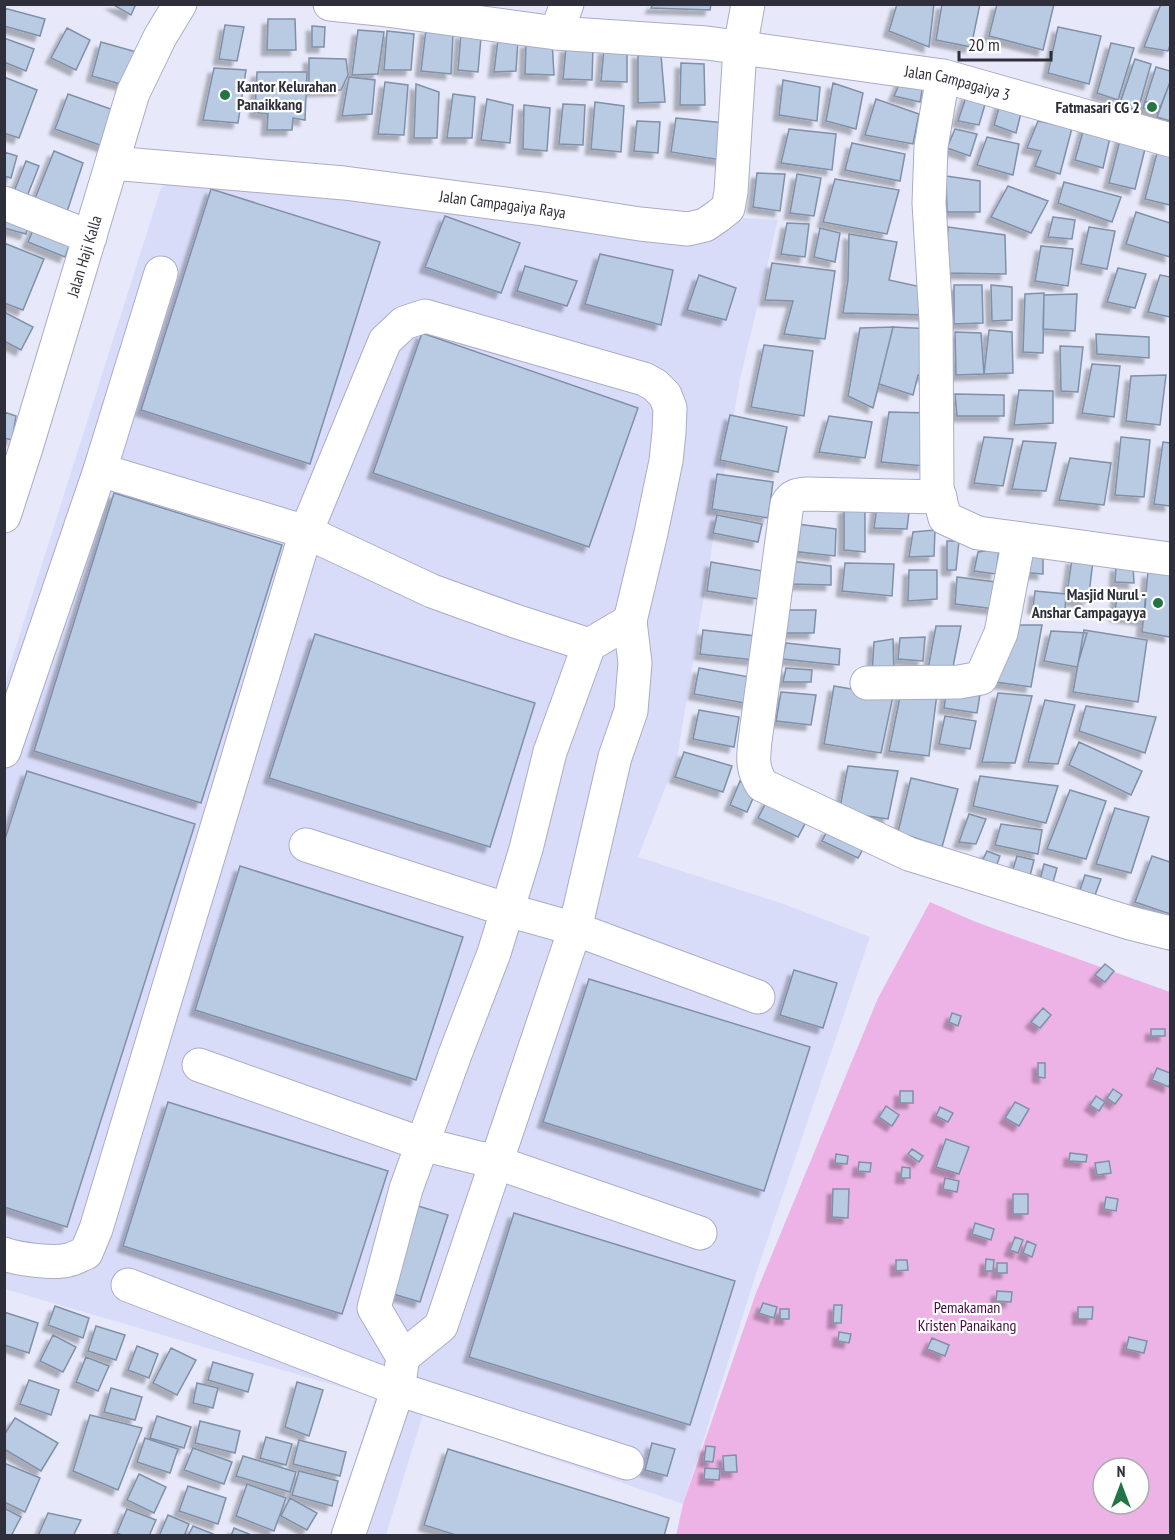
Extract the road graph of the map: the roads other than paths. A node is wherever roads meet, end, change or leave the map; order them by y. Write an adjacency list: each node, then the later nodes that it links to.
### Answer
1 (180, 4): 9 (street, Jalan Haji Kalla)
2 (330, 4): 4 (street, Jalan Campagaiya 3)
3 (748, 4): 6 (street)
4 (380, 7): 5 (street, Jalan Campagaiya 3)
5 (562, 19): 6 (street, Jalan Campagaiya 3)
6 (740, 48): 7 (street, Jalan Campagaiya 3); 9 (street, Jalan Campagaiya Raya)
7 (943, 76): 8 (street, Jalan Campagaiya 3); 14 (street)
8 (1170, 140)
9 (112, 163): 11 (street, Jalan Haji Kalla)
10 (4, 203): 11 (street)
11 (90, 237): 15 (street, Jalan Haji Kalla)
12 (161, 273): 13 (street)
13 (100, 470): 16 (street); 22 (street)
14 (940, 497): 17 (street); 26 (street)
15 (4, 516)
16 (306, 532): 19 (street); 20 (street); 32 (street)
17 (1019, 539): 18 (street); 21 (street)
18 (1170, 560)
19 (630, 621): 20 (street); 25 (street)
20 (589, 645): 24 (street)
21 (867, 683)
22 (4, 751)
23 (306, 845): 24 (street)
24 (508, 910): 25 (street); 29 (street)
25 (575, 929): 27 (street); 30 (street)
26 (1170, 933)
27 (758, 997)
28 (199, 1065): 29 (street)
29 (422, 1143): 30 (street); 34 (street)
30 (495, 1162): 31 (street); 34 (street)
31 (700, 1233)
32 (4, 1254)
33 (128, 1285): 35 (street)
34 (403, 1357): 35 (street)
35 (398, 1389): 36 (street); 37 (street)
36 (627, 1463)
37 (348, 1536)

